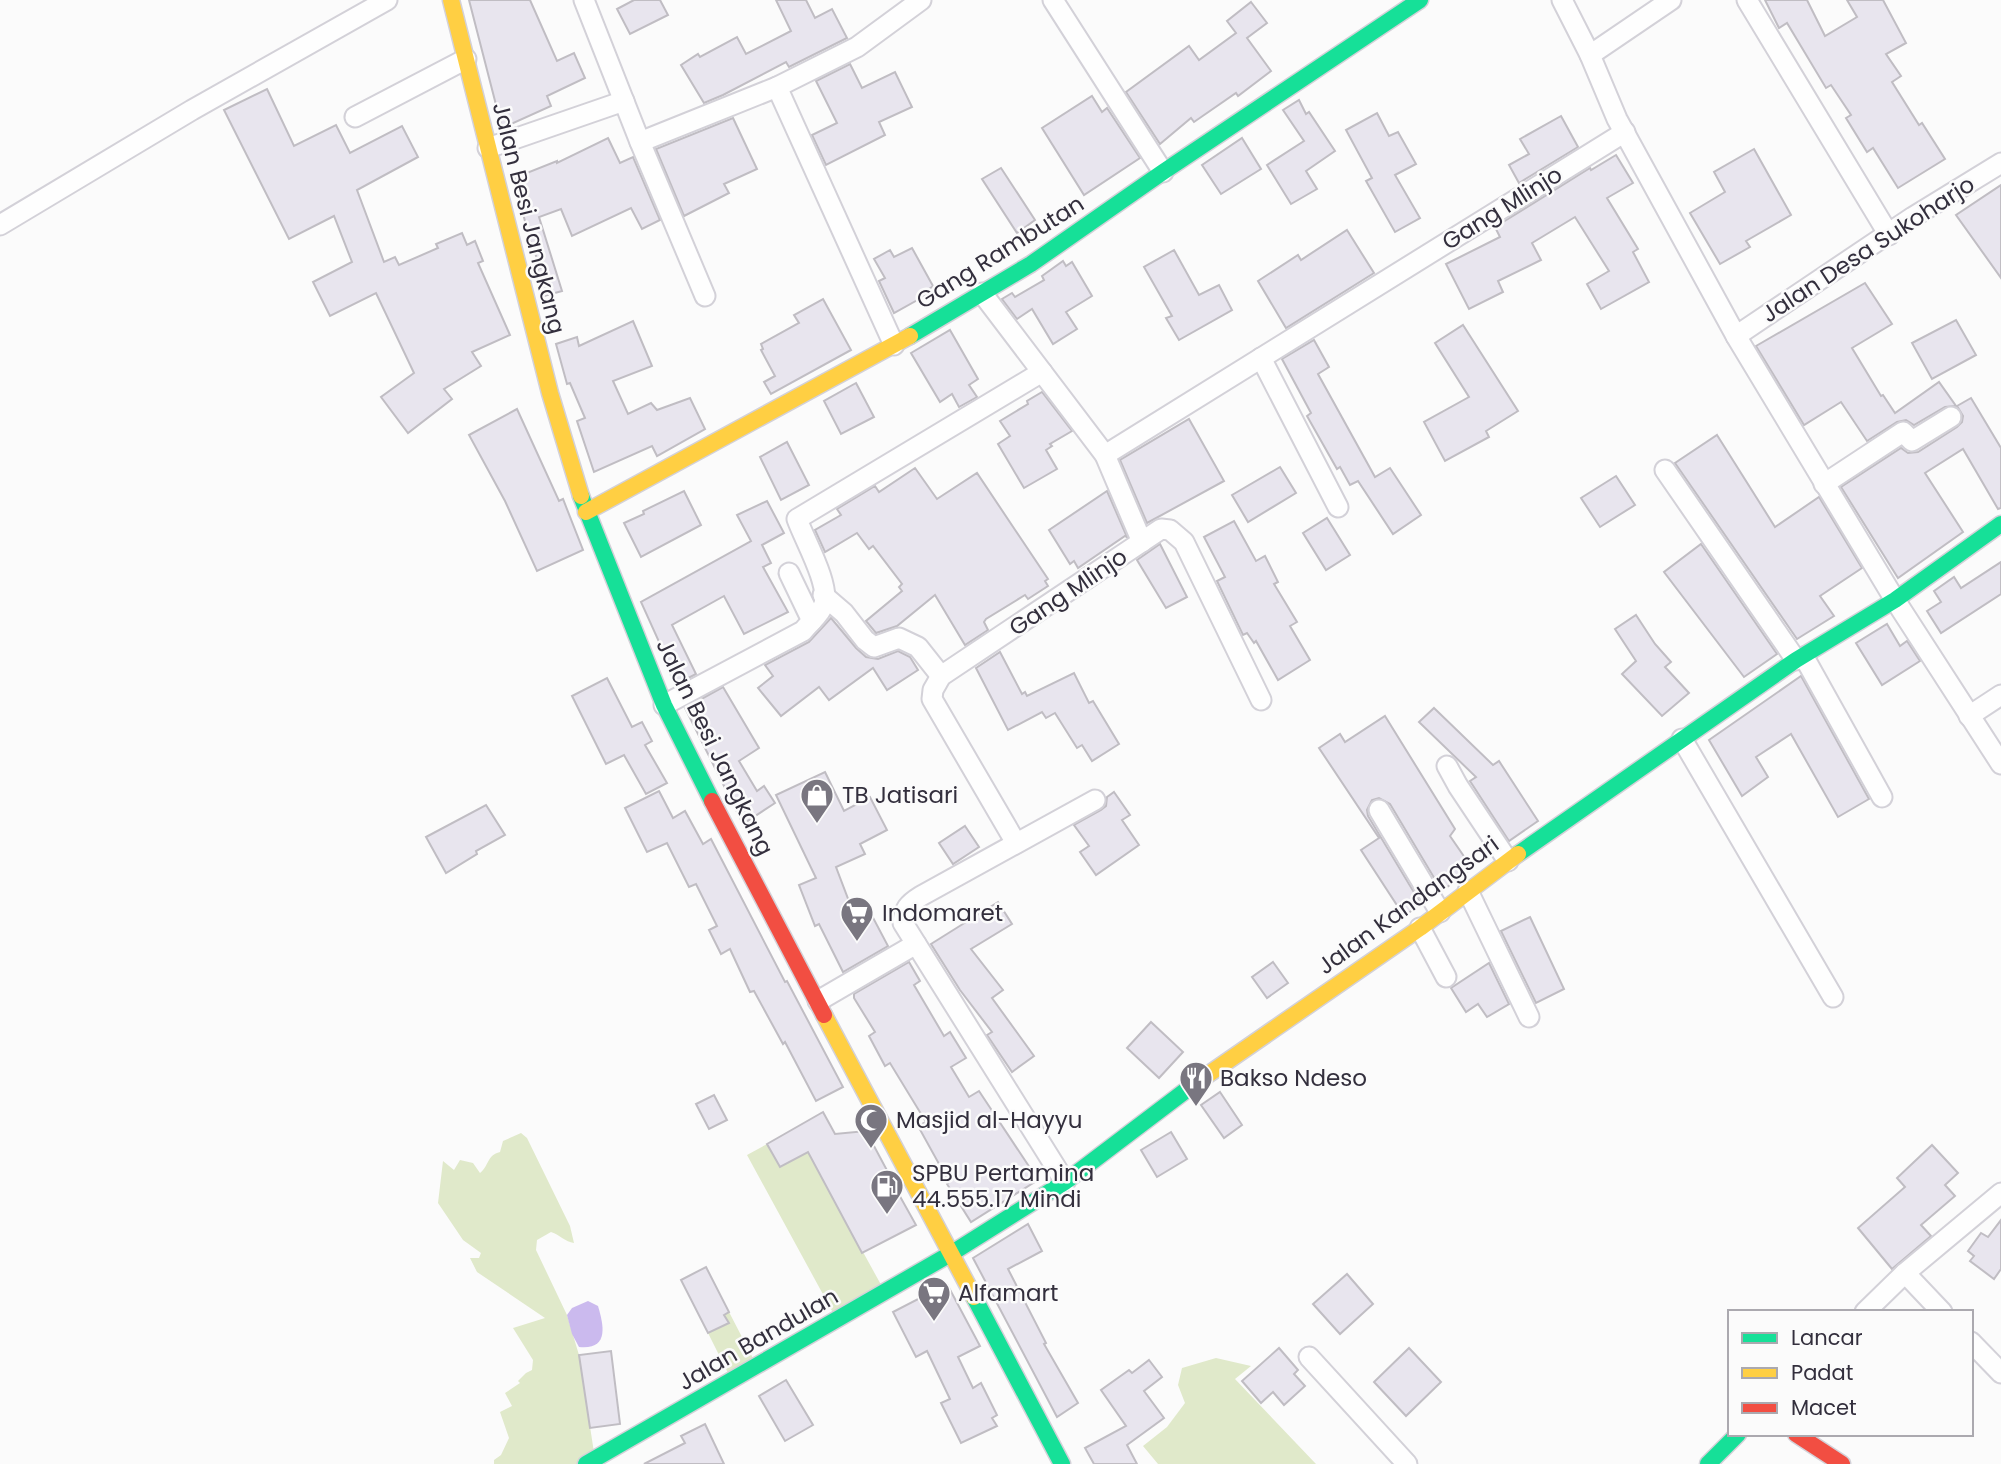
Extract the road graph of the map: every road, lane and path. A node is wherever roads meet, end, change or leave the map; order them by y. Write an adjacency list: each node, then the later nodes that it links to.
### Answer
1 (387, 0): 20 (street)
2 (451, 0): 11 (street, Jalan Besi Jangkang)
3 (584, 0): 13 (street)
4 (922, 0): 12 (street)
5 (1053, 0): 19 (street)
6 (1420, 0): 19 (street, Gang Rambutan)
7 (1562, 0): 10 (street)
8 (1671, 0): 10 (street)
9 (1747, 0): 21 (street)
10 (1590, 55): 15 (street)
11 (466, 59): 14 (street); 17 (street, Jalan Besi Jangkang)
12 (777, 87): 16 (street); 25 (street)
13 (624, 101): 16 (street); 17 (street)
14 (355, 117)
15 (1625, 132): 24 (street); 26 (street, Gang Mlinjo)
16 (640, 142): 23 (street)
17 (488, 148): 33 (street, Jalan Besi Jangkang)
18 (2001, 163): 21 (street, Jalan Desa Sukoharjo)
19 (1163, 172): 22 (street, Gang Rambutan)
20 (0, 225)
21 (1889, 235): 24 (street, Jalan Desa Sukoharjo)
22 (982, 293): 25 (street, Gang Rambutan); 27 (street)
23 (705, 296)
24 (1736, 336): 31 (street)
25 (894, 345): 33 (street, Gang Rambutan)
26 (1261, 358): 29 (street, Gang Mlinjo); 32 (street)
27 (1042, 372): 29 (street); 37 (street)
28 (1951, 417): 31 (street)
29 (1105, 455): 35 (street, Gang Mlinjo)
30 (1664, 470): 40 (street)
31 (1824, 484): 38 (street)
32 (1338, 507)
33 (586, 512): 44 (street, Jalan Besi Jangkang)
34 (2001, 524): 38 (street, Jalan Kandangsari)
35 (1142, 542): 41 (street, Gang Mlinjo); 43 (street)
36 (789, 573): 39 (street)
37 (823, 595): 39 (street); 41 (street)
38 (1895, 600): 40 (street, Jalan Kandangsari); 45 (street)
39 (812, 621): 44 (street)
40 (1800, 659): 46 (street, Jalan Kandangsari); 49 (street)
41 (941, 676): 52 (street)
42 (2001, 695): 45 (street)
43 (1261, 700)
44 (664, 705): 60 (street, Jalan Besi Jangkang)
45 (1969, 716): 47 (street)
46 (1682, 739): 53 (street, Jalan Kandangsari); 59 (street)
47 (2001, 764)
48 (1447, 766): 53 (street)
49 (1882, 797)
50 (1095, 800): 52 (street)
51 (1379, 810): 55 (street)
52 (1016, 843): 57 (street)
53 (1508, 861): 54 (street, Jalan Kandangsari)
54 (1468, 891): 55 (street, Jalan Kandangsari); 61 (street)
55 (1440, 912): 56 (street, Jalan Kandangsari)
56 (1419, 928): 58 (street); 62 (street, Jalan Kandangsari)
57 (916, 944): 60 (street); 62 (street)
58 (1446, 977)
59 (1833, 997)
60 (818, 1000): 64 (street, Jalan Besi Jangkang)
61 (1529, 1017)
62 (1065, 1182): 64 (street, Jalan Kandangsari)
63 (2001, 1194): 65 (street)
64 (952, 1253): 73 (street, Jalan Bandulan); 74 (street, Jalan Besi Jangkang)
65 (1905, 1273): 66 (street); 67 (street)
66 (1866, 1310)
67 (1940, 1310)
68 (1973, 1344): 70 (street)
69 (1309, 1357): 75 (street)
70 (2001, 1373)
71 (1736, 1436): 76 (street)
72 (1799, 1436): 77 (street)
73 (586, 1464)
74 (1062, 1464)
75 (1407, 1464)
76 (1708, 1464)
77 (1842, 1464)

